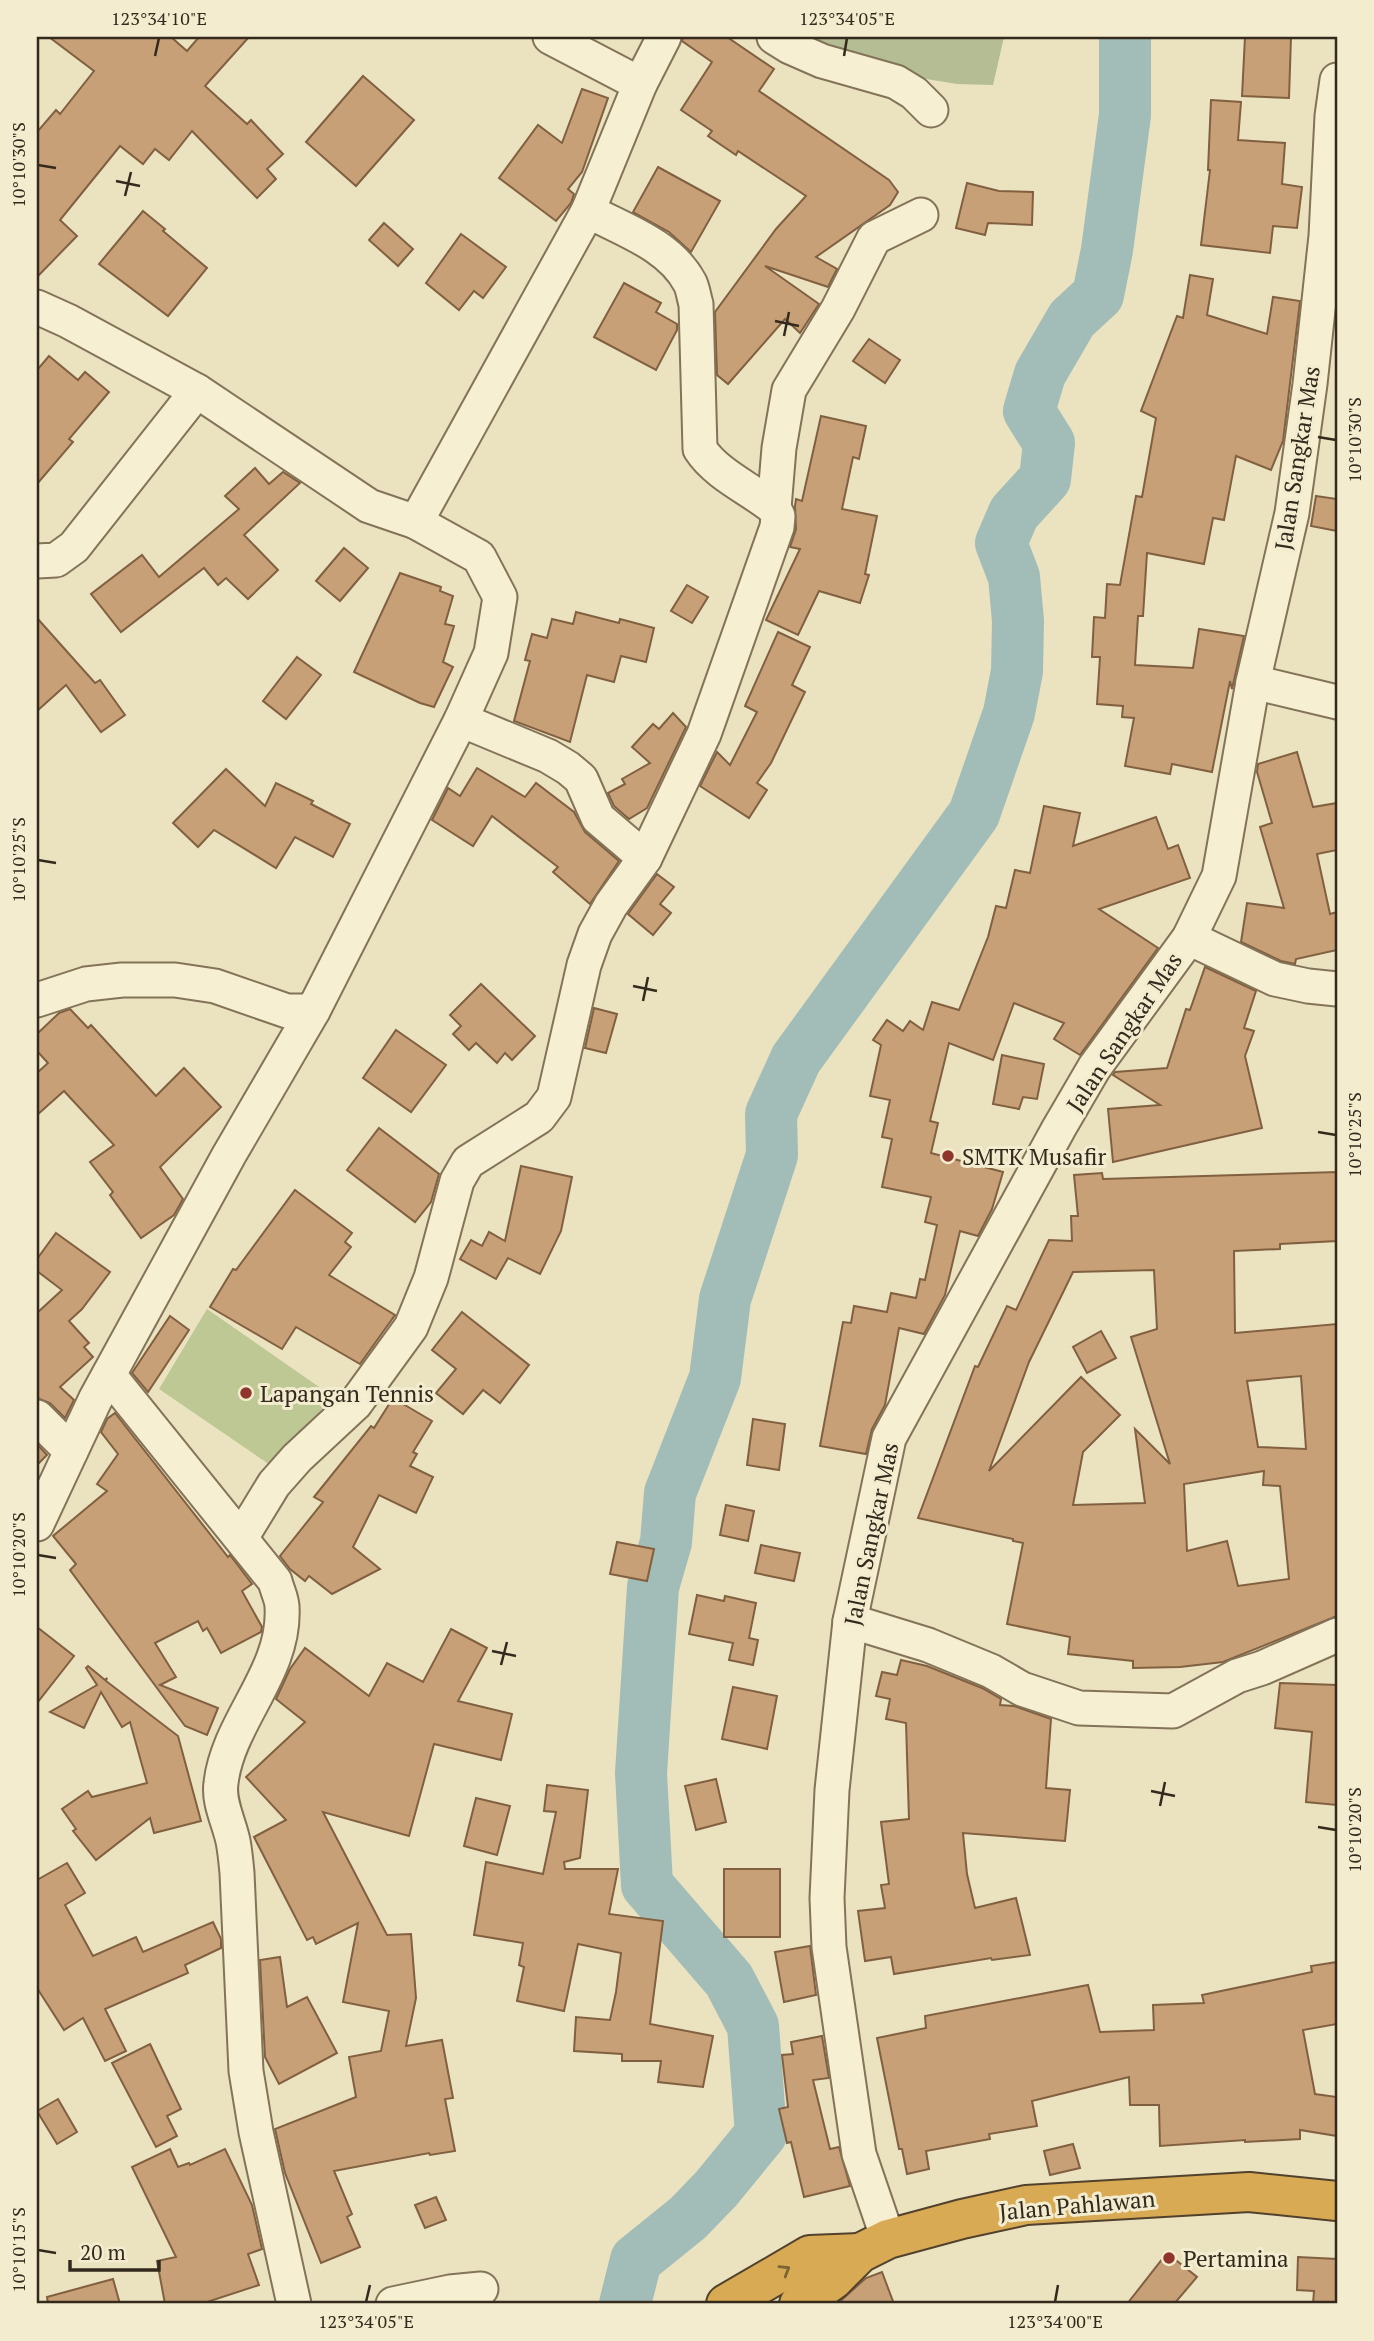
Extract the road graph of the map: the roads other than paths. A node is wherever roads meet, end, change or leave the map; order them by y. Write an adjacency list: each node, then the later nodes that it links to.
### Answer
1 (550, 37): 5 (street)
2 (664, 37): 5 (street)
3 (774, 37): 6 (street)
4 (1337, 80): 14 (street, Jalan Sangkar Mas)
5 (640, 84): 7 (street)
6 (932, 110)
7 (588, 211): 11 (street); 12 (street)
8 (921, 215): 11 (street)
9 (37, 307): 10 (street)
10 (197, 391): 12 (street); 13 (street)
11 (774, 508): 17 (street)
12 (416, 522): 16 (street)
13 (37, 561)
14 (1253, 682): 15 (street); 18 (street, Jalan Sangkar Mas)
15 (1337, 702)
16 (461, 720): 17 (street); 21 (street)
17 (645, 858): 26 (street)
18 (1189, 937): 19 (street); 27 (street, Jalan Sangkar Mas)
19 (1337, 989)
20 (37, 1000): 21 (street)
21 (313, 1012): 22 (street)
22 (109, 1375): 24 (street); 26 (street)
23 (37, 1417): 24 (street)
24 (71, 1451): 25 (street)
25 (37, 1524)
26 (241, 1538): 32 (street)
27 (850, 1621): 28 (street); 30 (street, Jalan Sangkar Mas)
28 (1337, 1634)
29 (1337, 2201): 30 (highway, Jalan Pahlawan)
30 (874, 2246): 34 (highway, one-way to 30); 35 (highway, Jalan Pahlawan)
31 (481, 2289): 33 (street)
32 (294, 2304)
33 (393, 2304)
34 (726, 2304)
35 (799, 2304)

